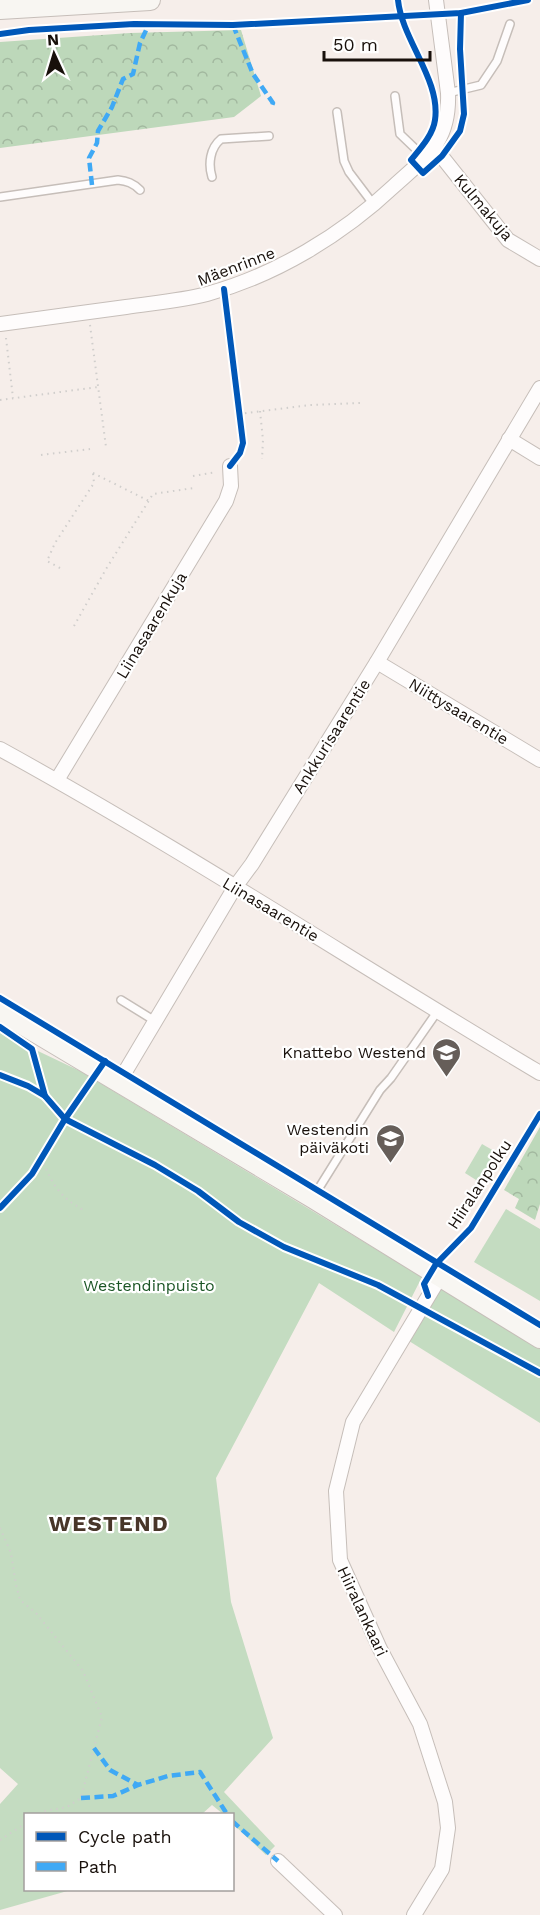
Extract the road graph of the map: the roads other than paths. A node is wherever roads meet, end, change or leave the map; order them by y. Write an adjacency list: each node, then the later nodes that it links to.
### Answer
1 (150, 0): 3 (street)
2 (436, 0): 5 (street, Mäenrinne)
3 (0, 9)
4 (510, 24): 5 (lane)
5 (448, 93): 9 (street, Mäenrinne)
6 (395, 96): 9 (lane)
7 (337, 112): 13 (lane)
8 (269, 136): 10 (lane)
9 (430, 153): 13 (street, Mäenrinne); 14 (street, Kulmakuja)
10 (212, 177)
11 (140, 190): 12 (lane)
12 (0, 197)
13 (374, 205): 15 (street, Mäenrinne)
14 (540, 259)
15 (2, 328)
16 (540, 388): 17 (street, Ankkurisaarentie)
17 (510, 439): 18 (street); 20 (street, Ankkurisaarentie)
18 (540, 458)
19 (230, 466): 23 (street, Liinasaarenkuja)
20 (377, 662): 22 (street, Niittysaarentie); 24 (street, Ankkurisaarentie)
21 (0, 749): 23 (street, Liinasaarentie)
22 (540, 760)
23 (57, 780): 24 (street, Liinasaarentie)
24 (235, 887): 27 (street, Liinasaarentie); 28 (street, Ankkurisaarentie)
25 (121, 1000): 28 (lane)
26 (0, 1011): 30 (street)
27 (437, 1012): 29 (street, Liinasaarentie); 31 (lane)
28 (155, 1021): 30 (street, Ankkurisaarentie)
29 (540, 1073)
30 (119, 1082): 31 (street)
31 (313, 1198): 32 (street)
32 (440, 1277): 33 (street); 36 (street, Hiiralankaari)
33 (540, 1338)
34 (278, 1861): 35 (street)
35 (334, 1915)
36 (414, 1915)

